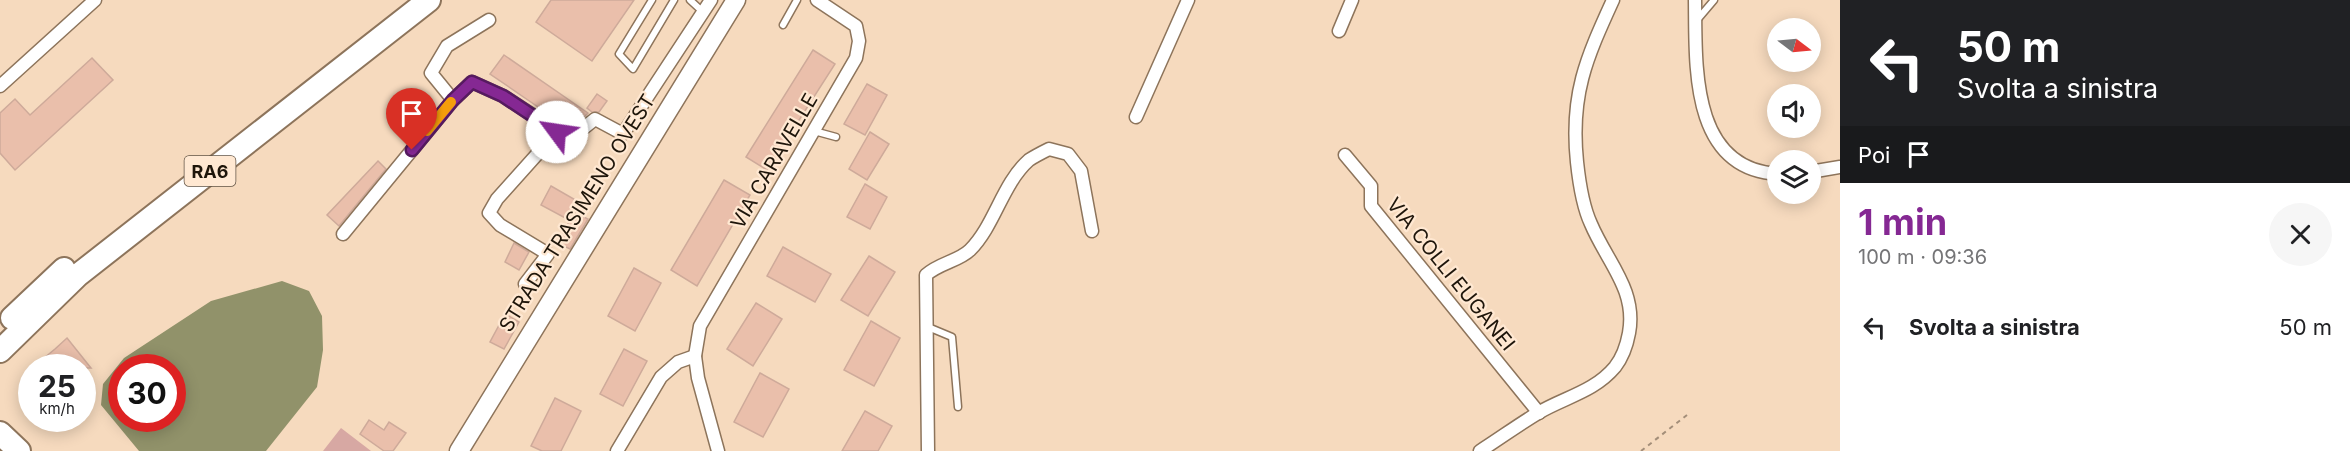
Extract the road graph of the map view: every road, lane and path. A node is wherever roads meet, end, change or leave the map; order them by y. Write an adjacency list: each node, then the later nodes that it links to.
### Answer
1 (95, 0): 21 (street)
2 (404, 0): 34 (highway, RA6)
3 (429, 0): 35 (highway, RA6)
4 (652, 0): 5 (lane)
5 (674, 0)
6 (690, 0): 16 (lane)
7 (711, 0): 16 (street)
8 (736, 0): 47 (main road, STRADA TRASIMENO OVEST)
9 (797, 0): 19 (lane)
10 (817, 0): 24 (street, VIA CARAVELLE)
11 (1188, 0): 23 (street)
12 (1352, 0): 20 (street)
13 (1612, 0): 43 (street)
14 (1695, 0): 18 (street)
15 (1714, 0): 18 (lane)
16 (703, 12): 25 (street)
17 (489, 20): 22 (street)
18 (1696, 21): 30 (street)
19 (783, 25)
20 (1339, 31)
21 (0, 86)
22 (453, 100): 25 (street); 32 (street)
23 (1136, 117)
24 (814, 131): 26 (lane); 40 (street, VIA CARAVELLE)
25 (557, 132): 33 (street)
26 (836, 136)
27 (1346, 155): 43 (street, VIA COLLI EUGANEI)
28 (1840, 167): 29 (street)
29 (1821, 170)
30 (1767, 171)
31 (1092, 231): 37 (street)
32 (343, 234)
33 (525, 284)
34 (39, 291): 36 (highway); 38 (highway, RA6)
35 (36, 316): 39 (highway, RA6); 41 (highway)
36 (0, 321)
37 (928, 327): 42 (lane); 50 (street)
38 (0, 330)
39 (0, 351)
40 (694, 356): 48 (street); 49 (street, VIA CARAVELLE)
41 (0, 360)
42 (958, 407)
43 (1539, 412): 51 (street)
44 (1686, 415): 52 (path)
45 (0, 433): 46 (highway)
46 (19, 451)
47 (459, 451)
48 (617, 451)
49 (718, 451)
50 (928, 451)
51 (1480, 451)
52 (1641, 451)

